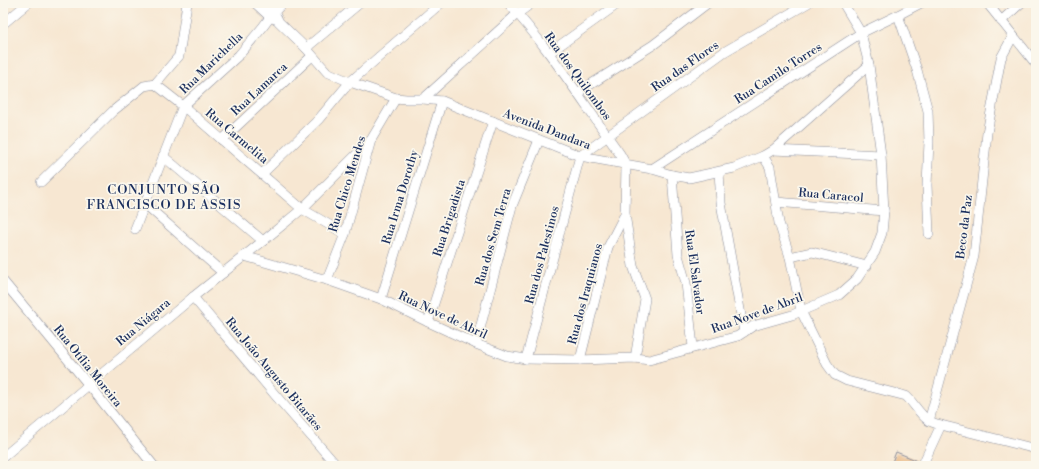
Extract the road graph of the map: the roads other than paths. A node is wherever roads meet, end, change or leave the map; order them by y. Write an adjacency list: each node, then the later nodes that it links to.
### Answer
1 (28, 3): 21 (street)
2 (187, 3): 30 (street)
3 (255, 3): 17 (street, Avenida Dandara)
4 (267, 3): 17 (street, Avenida Dandara)
5 (283, 3): 17 (street, Rua Marichella)
6 (360, 3): 24 (street)
7 (441, 3): 29 (street)
8 (508, 3): 18 (street, Rua dos Quilombos)
9 (532, 3): 18 (street)
10 (619, 3): 25 (street)
11 (708, 3): 31 (street)
12 (808, 3): 37 (street, Rua das Flores)
13 (842, 3): 22 (street, Rua Nove de Abril)
14 (921, 3): 19 (street, Rua Camilo Torres)
15 (987, 3): 20 (street)
16 (1021, 3): 20 (street)
17 (272, 14): 24 (street, Avenida Dandara); 35 (street, Rua Marichella)
18 (517, 14): 25 (street, Rua dos Quilombos); 33 (street)
19 (898, 16): 22 (street, Rua Camilo Torres); 59 (street)
20 (1001, 21): 23 (street)
21 (3, 24)
22 (861, 33): 28 (street, Rua Nove de Abril); 47 (street, Rua Camilo Torres)
23 (1013, 36): 27 (street); 78 (street, Beco da Paz)
24 (306, 48): 26 (street, Avenida Dandara)
25 (549, 53): 31 (street, Rua dos Quilombos)
26 (312, 56): 29 (street, Avenida Dandara); 38 (street, Rua Lamarca)
27 (1036, 64)
28 (869, 65): 41 (street, Avenida Dandara); 42 (street, Rua Nove de Abril)
29 (350, 82): 32 (street, Avenida Dandara); 49 (street)
30 (155, 84): 35 (street, Rua Carmelita); 51 (street)
31 (577, 93): 37 (street, Rua dos Quilombos)
32 (396, 98): 33 (street, Avenida Dandara); 39 (street, Rua Chico Mendes)
33 (422, 99): 34 (street, Avenida Dandara)
34 (442, 101): 36 (street, Avenida Dandara); 68 (street, Rua Irma Dorothy)
35 (183, 106): 38 (street, Rua Carmelita); 43 (street)
36 (492, 121): 40 (street, Avenida Dandara); 70 (street, Rua Brigadista)
37 (607, 136): 44 (street, Rua das Flores); 46 (street, Rua dos Quilombos)
38 (222, 140): 49 (street, Rua Carmelita)
39 (371, 140): 54 (street, Rua Niágara); 58 (street, Rua Chico Mendes)
40 (539, 140): 44 (street, Avenida Dandara); 72 (street, Rua dos Sem Terra)
41 (773, 150): 42 (street); 45 (street, Avenida Dandara)
42 (881, 155): 55 (street, Rua Nove de Abril)
43 (163, 156): 53 (street); 60 (street)
44 (580, 156): 46 (street, Avenida Dandara); 75 (street, Rua dos Palestinos)
45 (764, 156): 48 (street, Avenida Dandara); 52 (street)
46 (626, 165): 47 (street, Avenida Dandara); 56 (street, Rua dos Iraquianos)
47 (652, 169): 50 (street, Avenida Dandara)
48 (719, 172): 50 (street, Avenida Dandara); 71 (street)
49 (262, 174): 54 (street, Rua Carmelita)
50 (672, 175): 73 (street, Rua El Salvador)
51 (41, 182)
52 (776, 202): 55 (street, Rua Caracol); 62 (street)
53 (145, 204): 57 (street); 64 (street)
54 (302, 208): 58 (street, Rua Carmelita); 60 (street, Rua Niágara)
55 (884, 211): 63 (street, Rua Nove de Abril)
56 (625, 214): 74 (street); 76 (street, Rua dos Iraquianos)
57 (135, 229)
58 (345, 234): 65 (street, Rua Chico Mendes)
59 (929, 234)
60 (264, 241): 61 (street, Rua Niágara)
61 (244, 256): 64 (street, Rua Niágara); 65 (street, Rua Nove de Abril)
62 (790, 257): 63 (street); 69 (street)
63 (867, 266): 69 (street, Rua Nove de Abril)
64 (223, 273): 67 (street, Rua Niágara)
65 (327, 280): 68 (street, Rua Nove de Abril)
66 (3, 281): 77 (street, Rua Otília Moreira)
67 (193, 297): 77 (street, Rua Niágara); 83 (street, Rua João Augusto Bitarães)
68 (381, 299): 70 (street, Rua Nove de Abril)
69 (801, 311): 71 (street, Rua Nove de Abril); 78 (street)
70 (428, 322): 72 (street, Rua Nove de Abril)
71 (744, 332): 73 (street, Rua Nove de Abril)
72 (476, 344): 75 (street, Rua Nove de Abril)
73 (693, 347): 74 (street, Rua Nove de Abril)
74 (635, 358): 76 (street, Rua Nove de Abril)
75 (526, 359): 76 (street, Rua Nove de Abril)
76 (580, 360)
77 (88, 384): 81 (street, Rua Niágara); 82 (street, Rua Otília Moreira)
78 (928, 421): 79 (street)
79 (941, 426): 80 (street); 84 (street)
80 (1036, 450)
81 (3, 457)
82 (154, 466)
83 (337, 466)
84 (922, 466)

